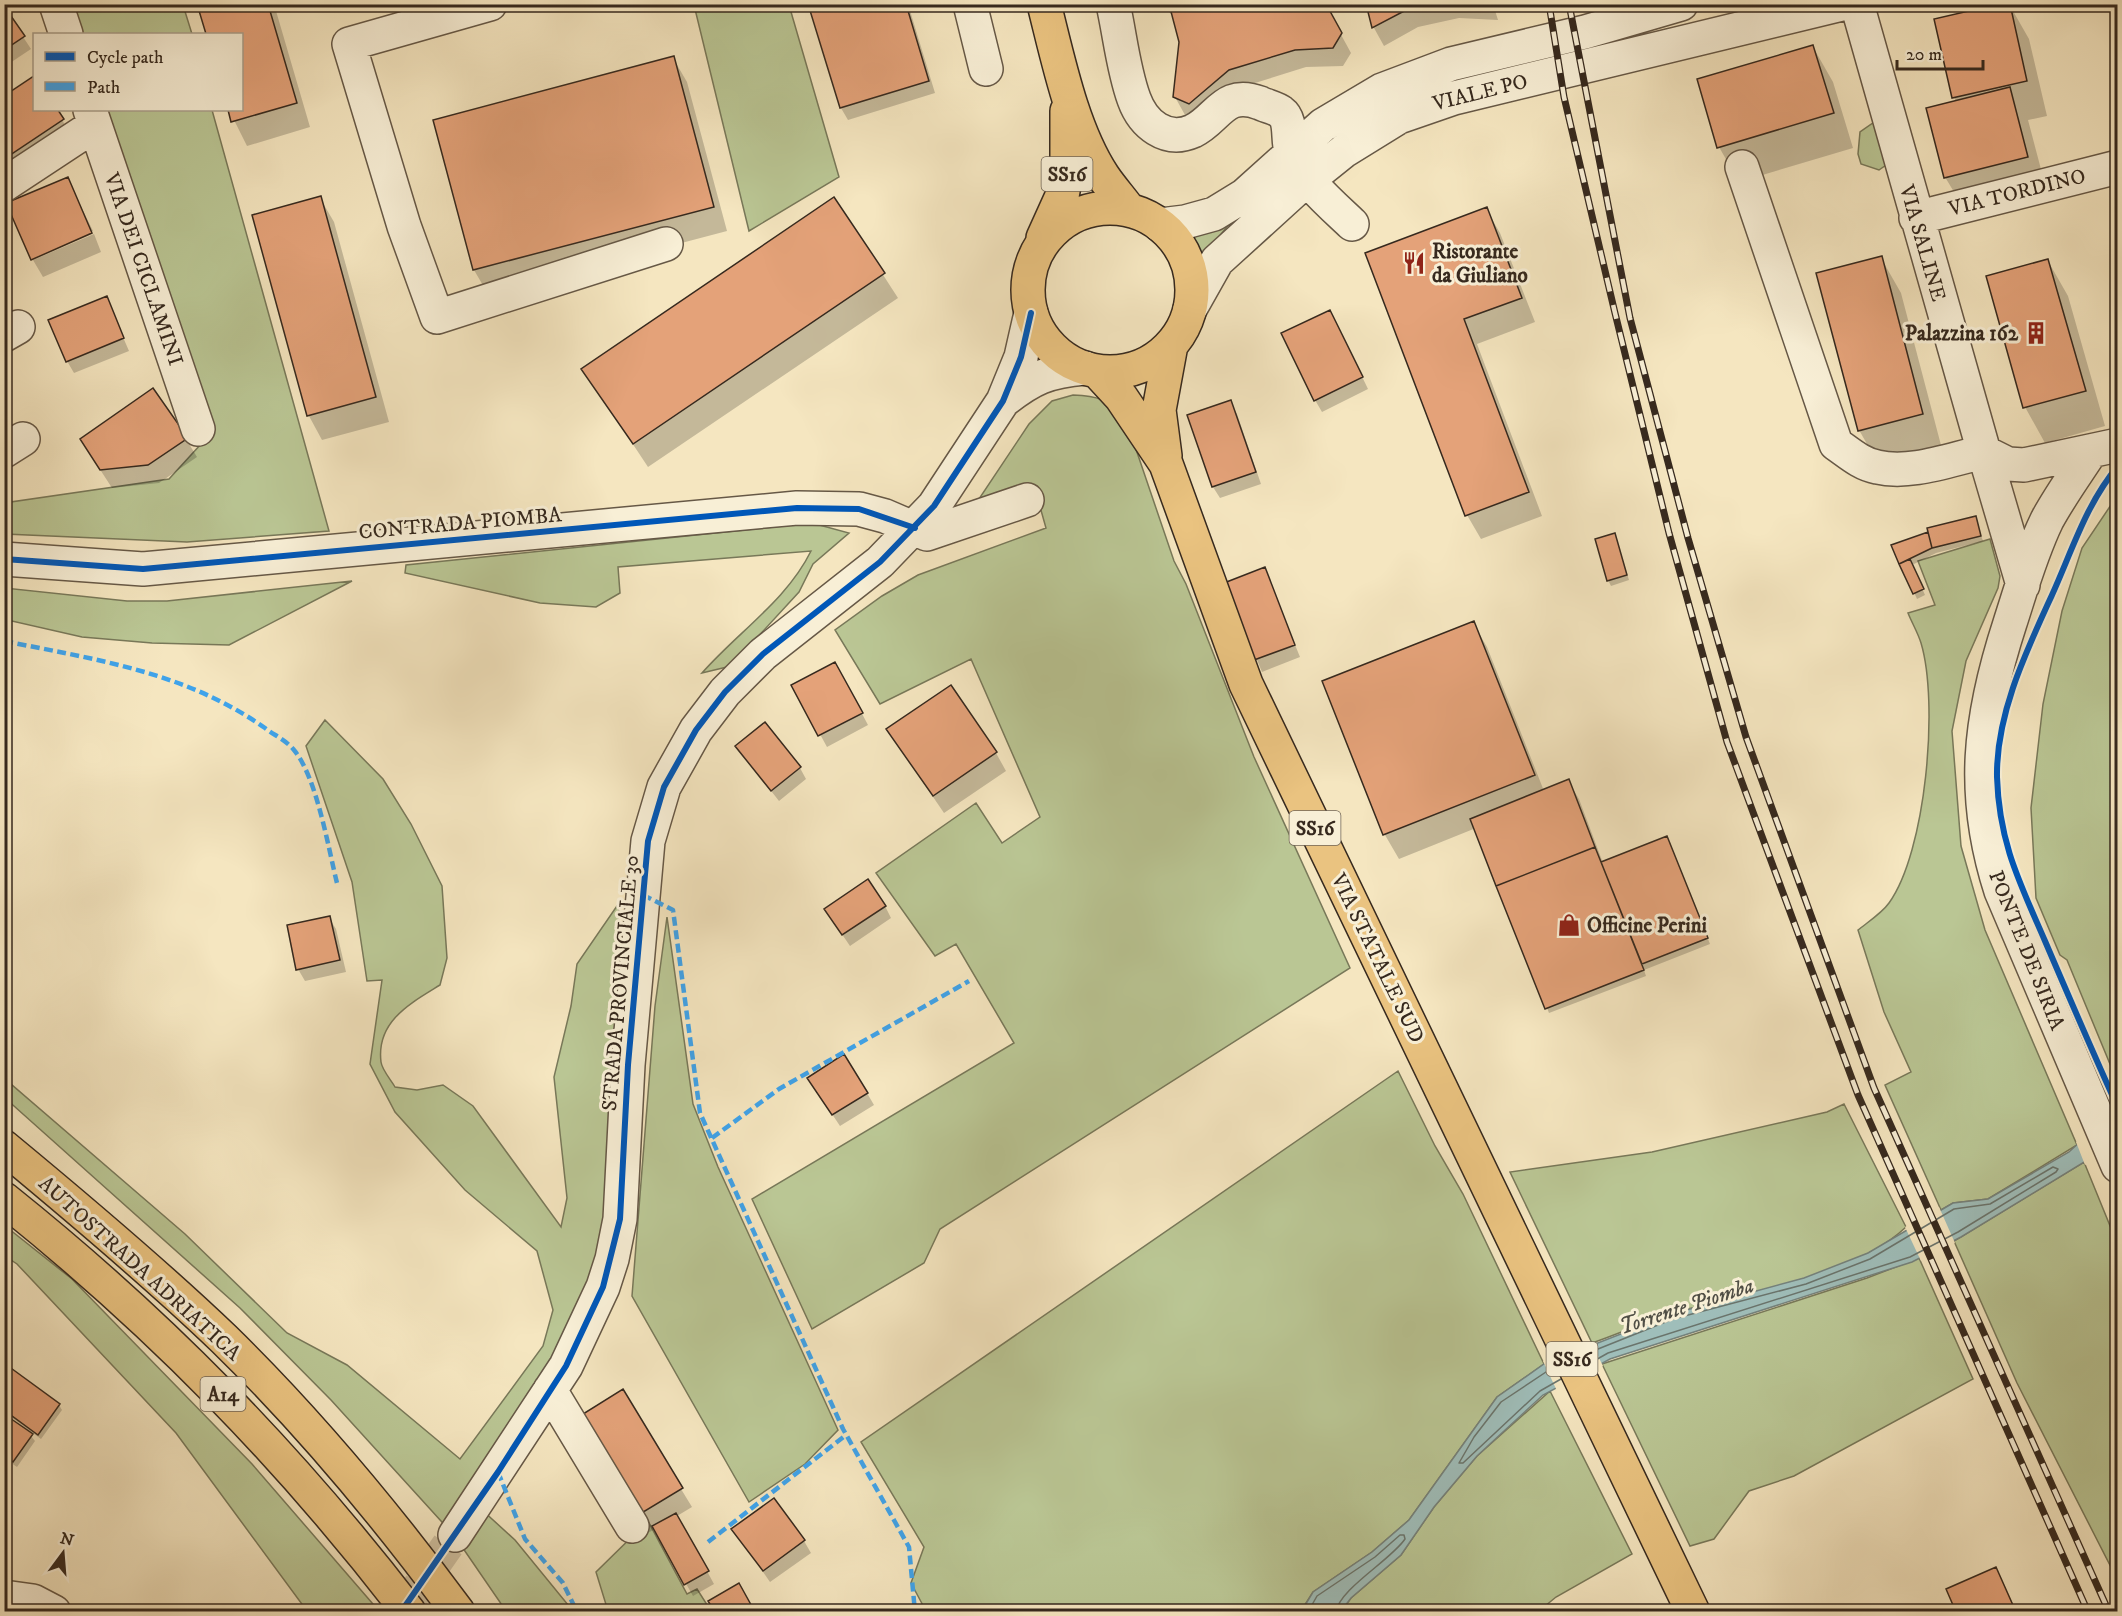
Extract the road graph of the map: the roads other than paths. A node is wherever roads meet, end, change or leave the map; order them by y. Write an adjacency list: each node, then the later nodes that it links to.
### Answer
1 (56, 4): 9 (street)
2 (489, 4): 22 (street)
3 (970, 4): 10 (street)
4 (1044, 4): 11 (main road, SS16)
5 (1113, 4): 13 (street)
6 (1681, 4): 13 (street, VIALE PO)
7 (1842, 4): 16 (street, VIALE PO)
8 (1857, 4): 19 (street, VIA SALINE)
9 (66, 33)
10 (987, 69)
11 (1068, 95): 18 (main road, SS16); 23 (main road, SS16)
12 (93, 117): 17 (street); 29 (street, VIA DEI CICLAMINI)
13 (1291, 152): 16 (street); 21 (street, VIALE PO)
14 (1742, 166): 31 (street)
15 (2118, 167): 19 (street, VIA TORDINO)
16 (1309, 179): 20 (street); 24 (street, VIALE PO)
17 (4, 185)
18 (1129, 210): 21 (main road, SS16); 23 (main road, SS16)
19 (1916, 218): 31 (street, VIA SALINE)
20 (1352, 224)
21 (1161, 225): 24 (main road, SS16)
22 (666, 244)
23 (1039, 248): 25 (main road, SS16)
24 (1190, 309): 26 (main road, SS16)
25 (1031, 314): 27 (main road, SS16); 28 (street, STRADA PROVINCIALE 30)
26 (1171, 345): 27 (main road, SS16); 32 (main road, SS16)
27 (1091, 370): 28 (street, STRADA PROVINCIALE 30); 32 (main road, SS16)
28 (1003, 401): 34 (street, STRADA PROVINCIALE 30)
29 (198, 429)
30 (2104, 448): 31 (street); 36 (street, PONTE DE SIRIA)
31 (1984, 452): 36 (street)
32 (1166, 464): 47 (main road, VIA STATALE SUD / SS16)
33 (1028, 500): 34 (street, CONTRADA PIOMBA)
34 (915, 528): 35 (street, CONTRADA PIOMBA); 40 (street, STRADA PROVINCIALE 30)
35 (4, 559)
36 (2023, 585): 38 (street, PONTE DE SIRIA)
37 (4, 1148): 46 (main road, AUTOSTRADA ADRIATICA / A14)
38 (2118, 1166)
39 (4, 1199): 45 (main road, AUTOSTRADA ADRIATICA / A14)
40 (550, 1390): 41 (street); 42 (street, STRADA PROVINCIALE 30)
41 (633, 1526)
42 (455, 1535)
43 (4, 1597): 44 (street)
44 (54, 1611)
45 (409, 1611)
46 (458, 1611)
47 (1693, 1611)

